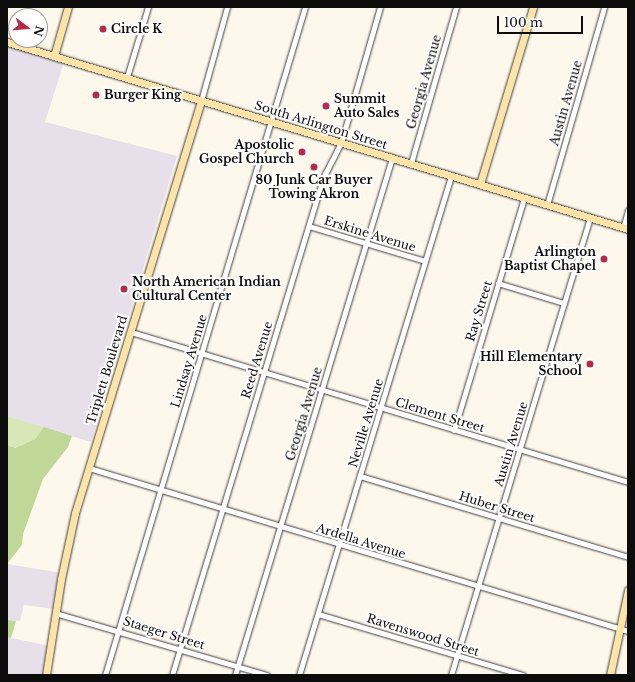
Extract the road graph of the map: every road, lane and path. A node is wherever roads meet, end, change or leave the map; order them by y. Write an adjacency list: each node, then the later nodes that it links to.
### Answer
1 (68, 7): 10 (main road)
2 (148, 7): 11 (street)
3 (227, 7): 12 (street, Triplett Boulevard)
4 (305, 7): 13 (street, Lindsay Avenue)
5 (380, 7): 14 (street, Reed Avenue)
6 (456, 7): 16 (street, Georgia Avenue)
7 (533, 7): 18 (main road)
8 (604, 7): 20 (street, Austin Avenue)
9 (7, 42): 10 (main road, South Arlington Street)
10 (54, 56): 11 (main road, South Arlington Street)
11 (127, 77): 12 (main road, South Arlington Street)
12 (201, 101): 13 (main road, South Arlington Street); 29 (main road, Triplett Boulevard)
13 (273, 122): 14 (main road, South Arlington Street); 30 (street, Lindsay Avenue)
14 (341, 143): 15 (main road, South Arlington Street); 23 (street, Reed Avenue)
15 (392, 158): 16 (main road, South Arlington Street); 25 (street, Georgia Avenue)
16 (411, 163): 17 (main road, South Arlington Street)
17 (451, 176): 18 (main road, South Arlington Street); 26 (street, Neville Avenue)
18 (480, 184): 19 (main road, South Arlington Street)
19 (524, 198): 20 (main road, South Arlington Street); 27 (street, Ray Street)
20 (547, 205): 22 (main road, South Arlington Street)
21 (628, 210): 24 (street)
22 (590, 218): 24 (main road, South Arlington Street); 28 (street, Austin Avenue)
23 (309, 226): 25 (street, Erskine Avenue); 31 (street, Reed Avenue)
24 (626, 228)
25 (366, 243): 26 (street, Erskine Avenue); 32 (street, Georgia Avenue)
26 (425, 261): 33 (street, Neville Avenue)
27 (498, 283): 28 (street); 34 (street, Ray Street)
28 (564, 303): 35 (street, Austin Avenue)
29 (131, 332): 30 (street, Clement Street); 36 (main road, Triplett Boulevard)
30 (202, 354): 31 (street, Clement Street); 39 (street, Lindsay Avenue)
31 (264, 372): 32 (street, Clement Street); 40 (street, Reed Avenue)
32 (322, 390): 33 (street, Clement Street); 42 (street, Georgia Avenue)
33 (380, 408): 34 (street, Clement Street); 37 (street, Neville Avenue)
34 (454, 430): 35 (street, Clement Street)
35 (520, 450): 38 (street, Clement Street); 41 (street, Austin Avenue)
36 (89, 468): 39 (street, Ardella Avenue); 47 (main road, Triplett Boulevard)
37 (360, 476): 41 (street, Huber Street); 43 (street, Neville Avenue)
38 (628, 482)
39 (161, 491): 40 (street, Ardella Avenue); 50 (street, Lindsay Avenue)
40 (223, 509): 42 (street, Ardella Avenue); 52 (street, Reed Avenue)
41 (499, 518): 44 (street, Huber Street); 45 (street, Austin Avenue)
42 (280, 527): 43 (street, Ardella Avenue); 54 (street, Georgia Avenue)
43 (339, 544): 45 (street, Ardella Avenue); 48 (street, Neville Avenue)
44 (628, 557)
45 (478, 586): 49 (street, Ardella Avenue); 53 (street, Austin Avenue)
46 (628, 590): 49 (main road)
47 (55, 613): 50 (street, Staeger Street); 55 (main road, Triplett Boulevard)
48 (318, 614): 53 (street, Ravenswood Street); 60 (street, Neville Avenue)
49 (619, 629): 51 (street, Ardella Avenue); 63 (main road)
50 (119, 630): 52 (street, Staeger Street); 56 (street, Lindsay Avenue)
51 (628, 631)
52 (180, 649): 54 (street, Staeger Street); 57 (street, Reed Avenue)
53 (457, 655): 61 (street, Austin Avenue); 62 (street, Ravenswood Street)
54 (238, 666): 58 (street, Georgia Avenue); 59 (street, Staeger Street)
55 (46, 675)
56 (105, 675)
57 (172, 675)
58 (235, 675)
59 (266, 675)
60 (300, 675)
61 (451, 675)
62 (523, 675)
63 (610, 675)

